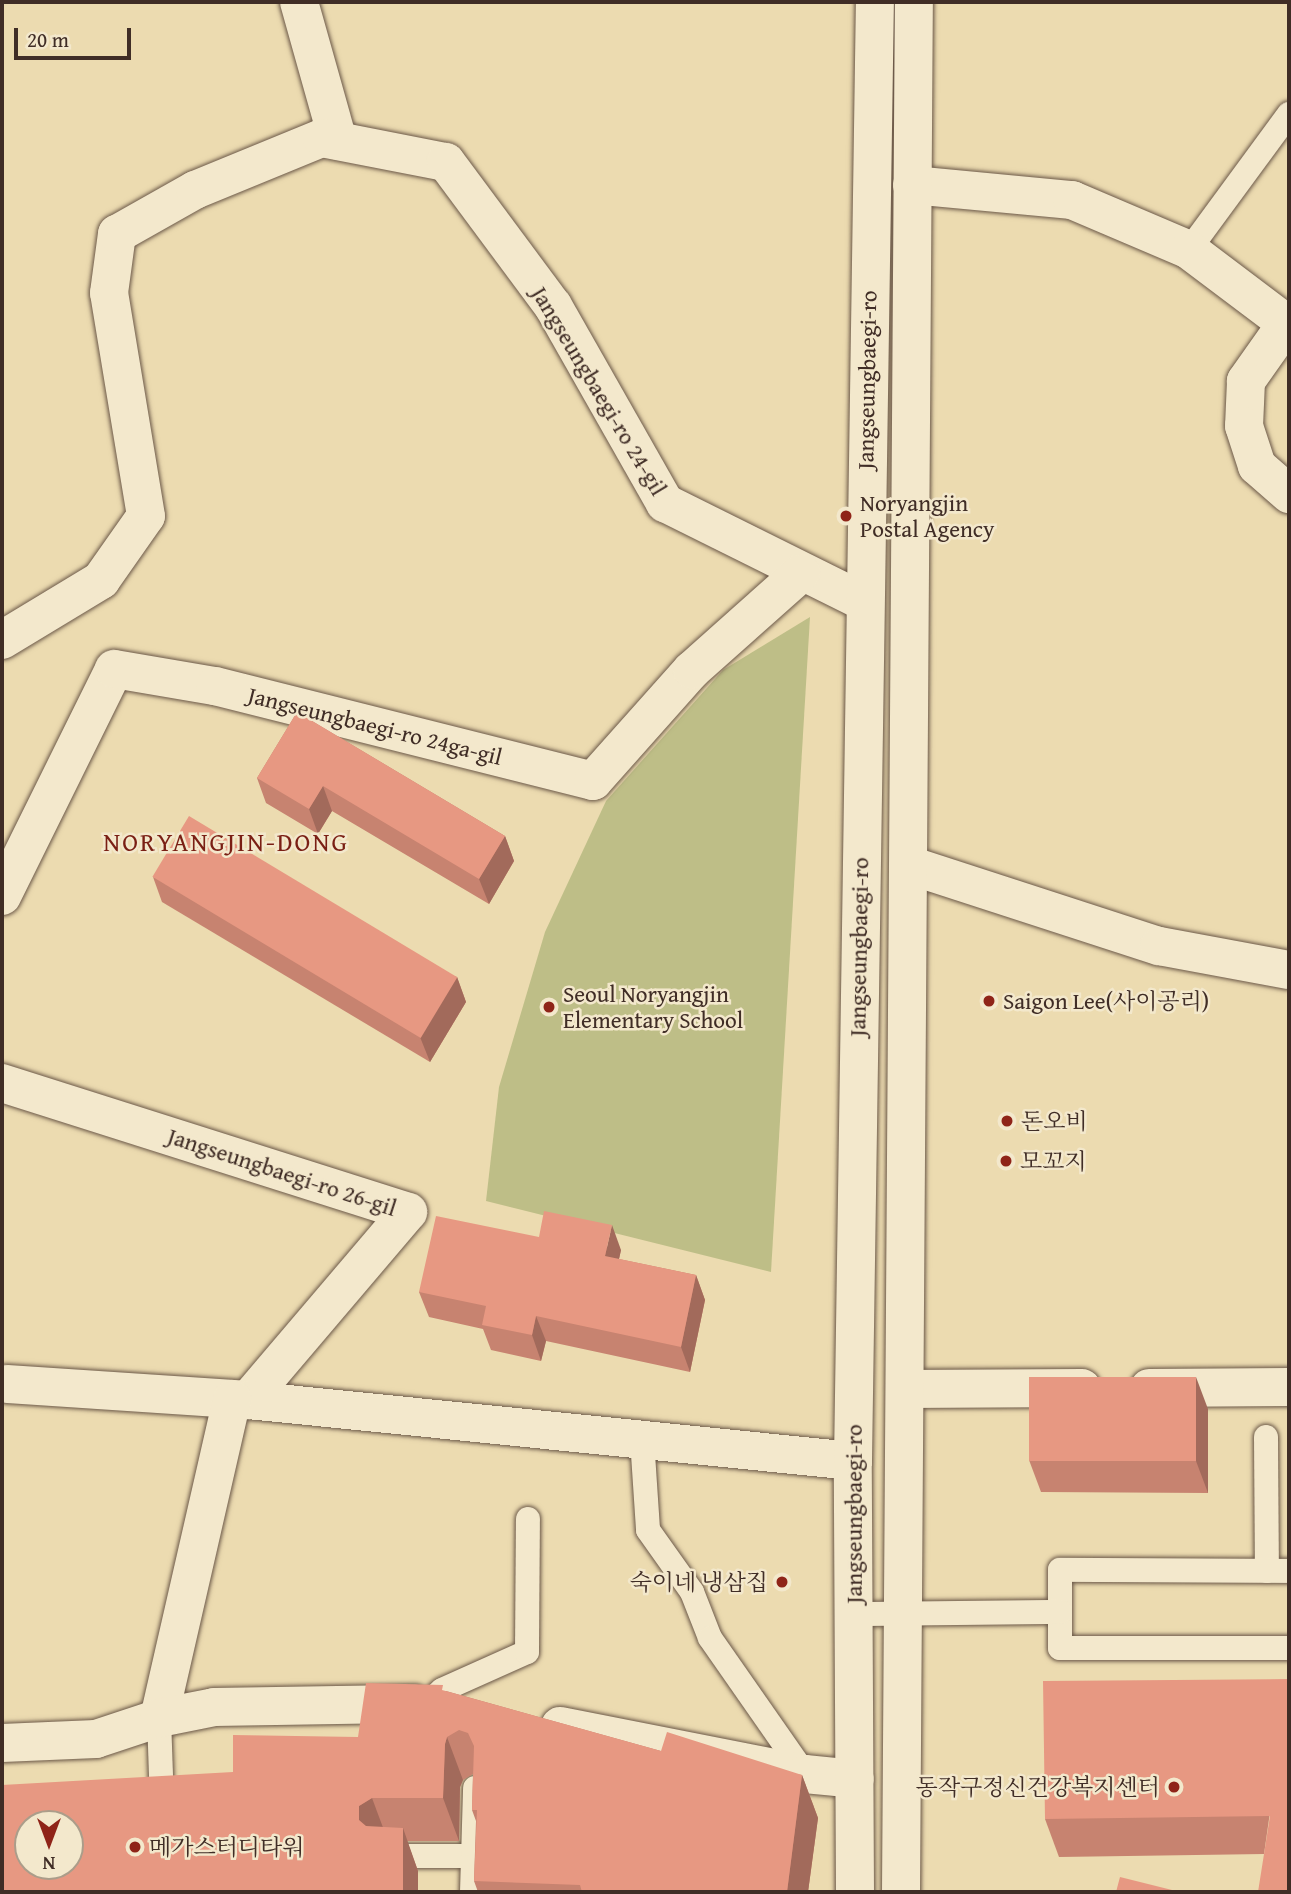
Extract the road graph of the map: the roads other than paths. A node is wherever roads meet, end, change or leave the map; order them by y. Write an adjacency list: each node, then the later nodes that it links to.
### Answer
1 (299, 2): 5 (street)
2 (875, 2): 11 (street, Jangseungbaegi-ro)
3 (914, 2): 6 (street, Jangseungbaegi-ro)
4 (1289, 114): 7 (lane)
5 (338, 141): 10 (street, Jangseungbaegi-ro 24-gil); 12 (street, Jangseungbaegi-ro 24-gil)
6 (912, 185): 7 (street); 13 (street, Jangseungbaegi-ro)
7 (1189, 250): 8 (street)
8 (1288, 321): 9 (street)
9 (1289, 494)
10 (801, 573): 11 (street, Jangseungbaegi-ro 24-gil); 14 (street, Jangseungbaegi-ro 24ga-gil)
11 (864, 602): 23 (street, Jangseungbaegi-ro)
12 (2, 640)
13 (909, 865): 15 (street); 19 (street, Jangseungbaegi-ro)
14 (2, 896)
15 (1289, 970)
16 (2, 1083): 20 (street, Jangseungbaegi-ro 26-gil)
17 (7, 1384): 20 (street)
18 (1289, 1387): 19 (street)
19 (905, 1390): 27 (street, Jangseungbaegi-ro)
20 (240, 1399): 22 (street); 32 (street)
21 (1266, 1437): 25 (lane)
22 (642, 1439): 23 (street); 35 (lane)
23 (853, 1461): 28 (street, Jangseungbaegi-ro)
24 (528, 1519): 30 (lane)
25 (1278, 1571): 26 (lane)
26 (1060, 1612): 27 (lane); 29 (lane)
27 (903, 1613): 28 (lane); 43 (street, Jangseungbaegi-ro)
28 (855, 1614): 36 (street, Jangseungbaegi-ro)
29 (1289, 1648)
30 (426, 1704): 31 (street); 32 (street)
31 (485, 1710)
32 (159, 1718): 34 (street); 38 (lane)
33 (523, 1718): 35 (street)
34 (2, 1743)
35 (804, 1774): 36 (street)
36 (855, 1779): 42 (street, Jangseungbaegi-ro)
37 (475, 1788): 40 (lane)
38 (162, 1803)
39 (388, 1856): 40 (lane)
40 (473, 1856): 41 (lane)
41 (472, 1892)
42 (855, 1892)
43 (901, 1892)

